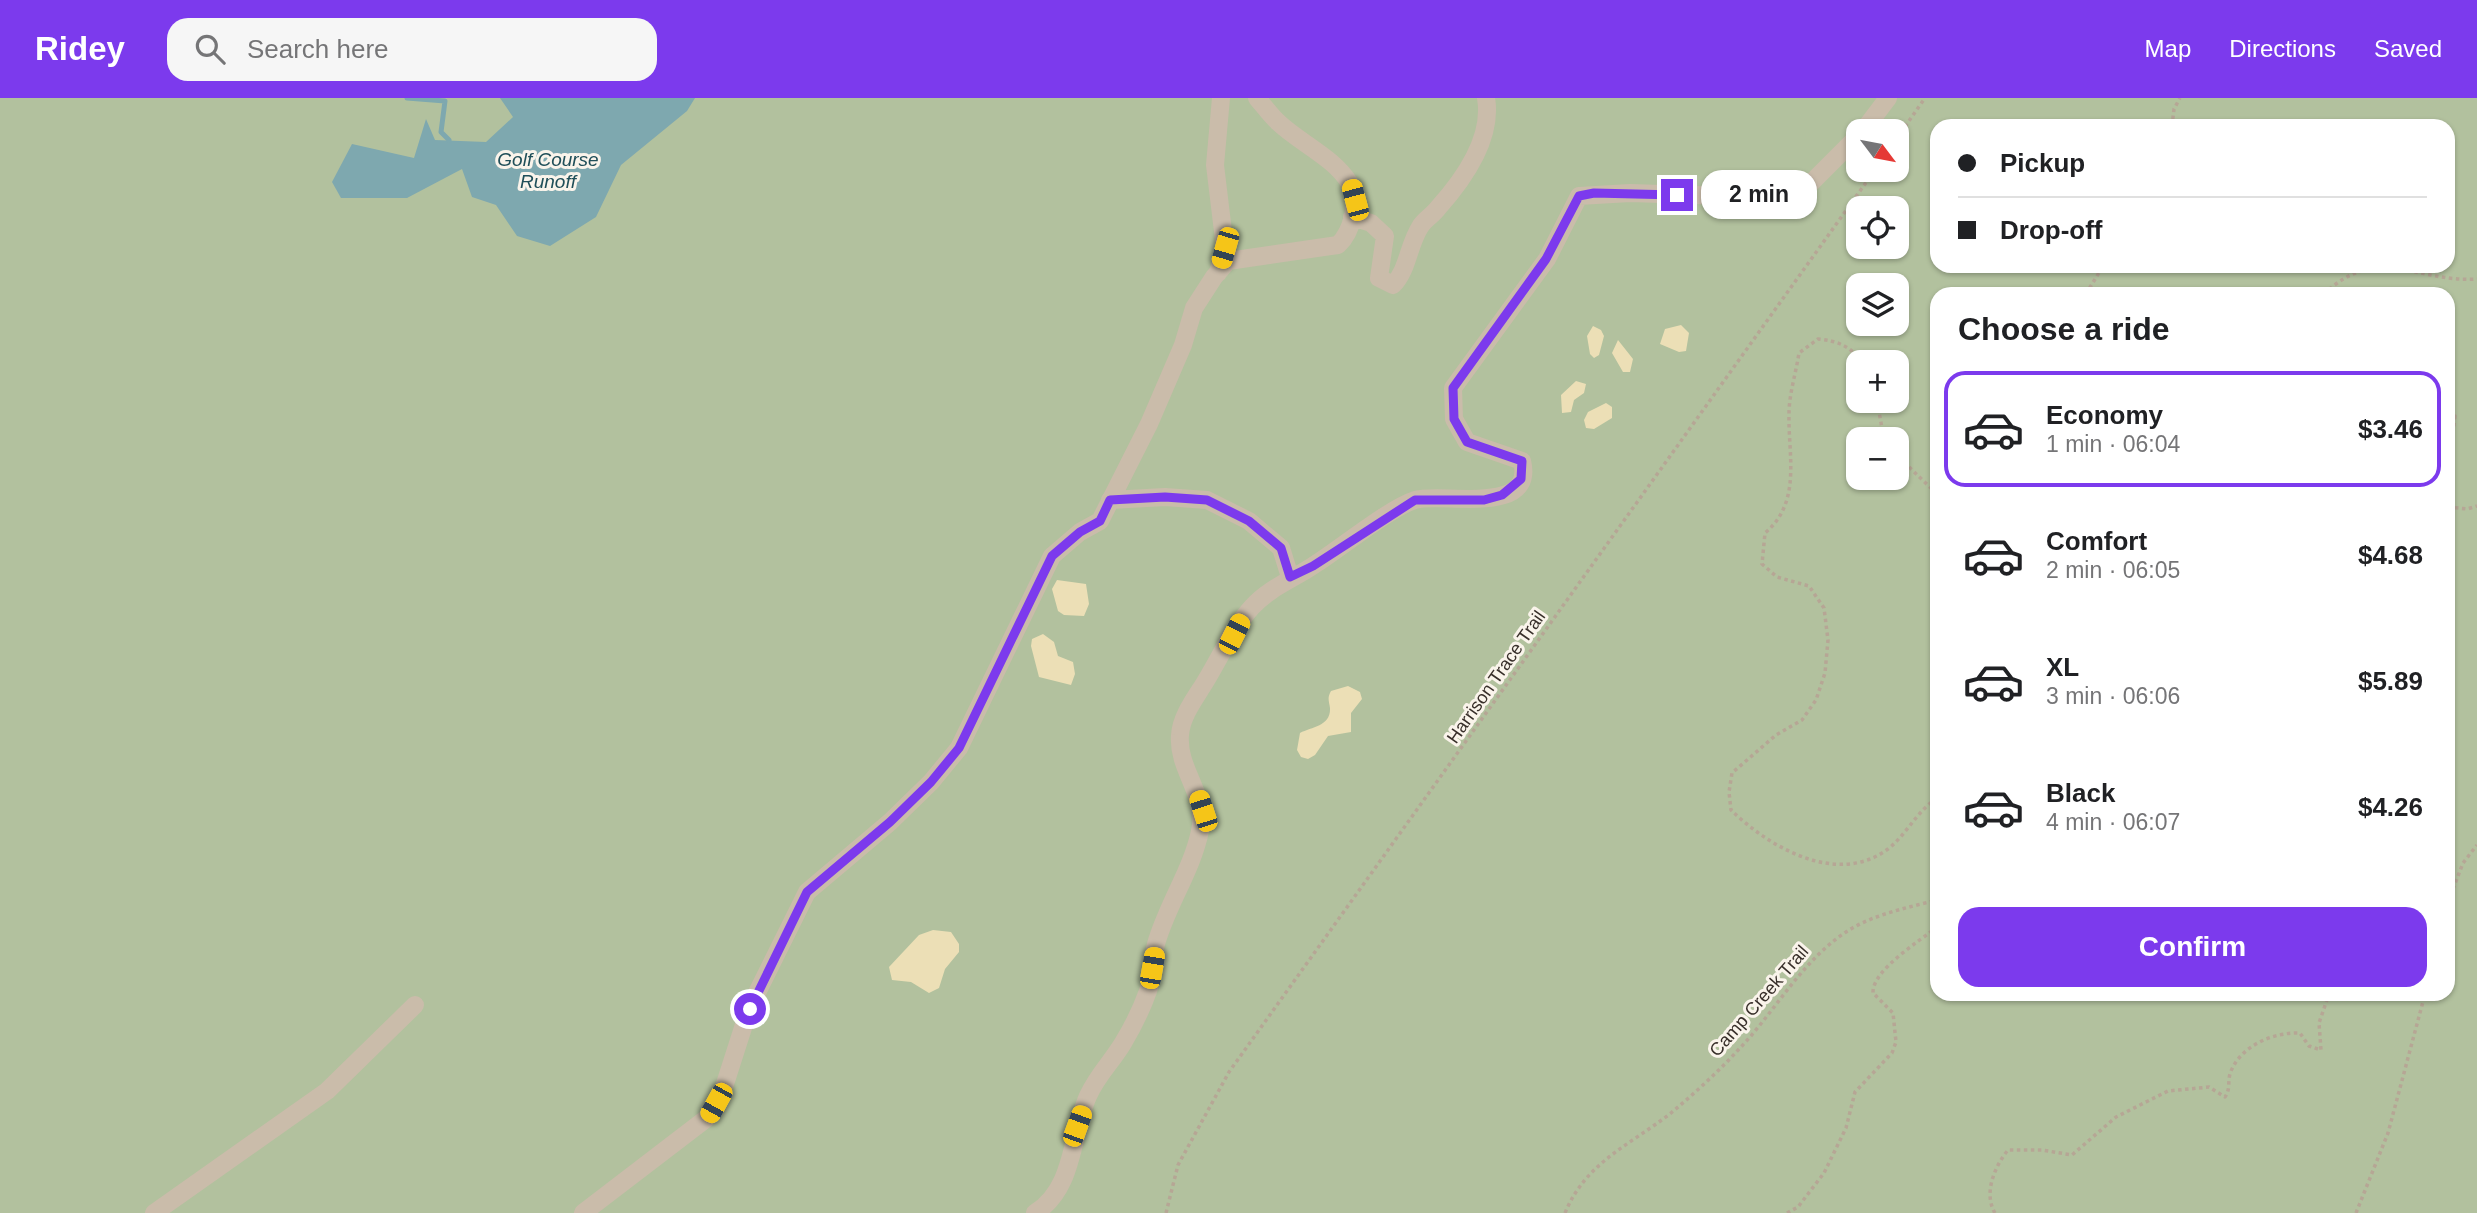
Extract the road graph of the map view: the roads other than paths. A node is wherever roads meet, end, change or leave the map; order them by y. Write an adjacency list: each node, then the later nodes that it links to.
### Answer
1 (1221, 98): 8 (lane)
2 (1256, 98): 7 (lane)
3 (1486, 98): 7 (lane)
4 (1888, 98): 5 (lane)
5 (1872, 119)
6 (1846, 148): 10 (lane)
7 (1352, 217): 8 (lane)
8 (1218, 272): 9 (lane)
9 (1110, 500): 10 (lane); 13 (lane)
10 (1290, 577): 14 (lane)
11 (415, 1005): 12 (lane)
12 (154, 1213)
13 (583, 1213)
14 (1035, 1213)

